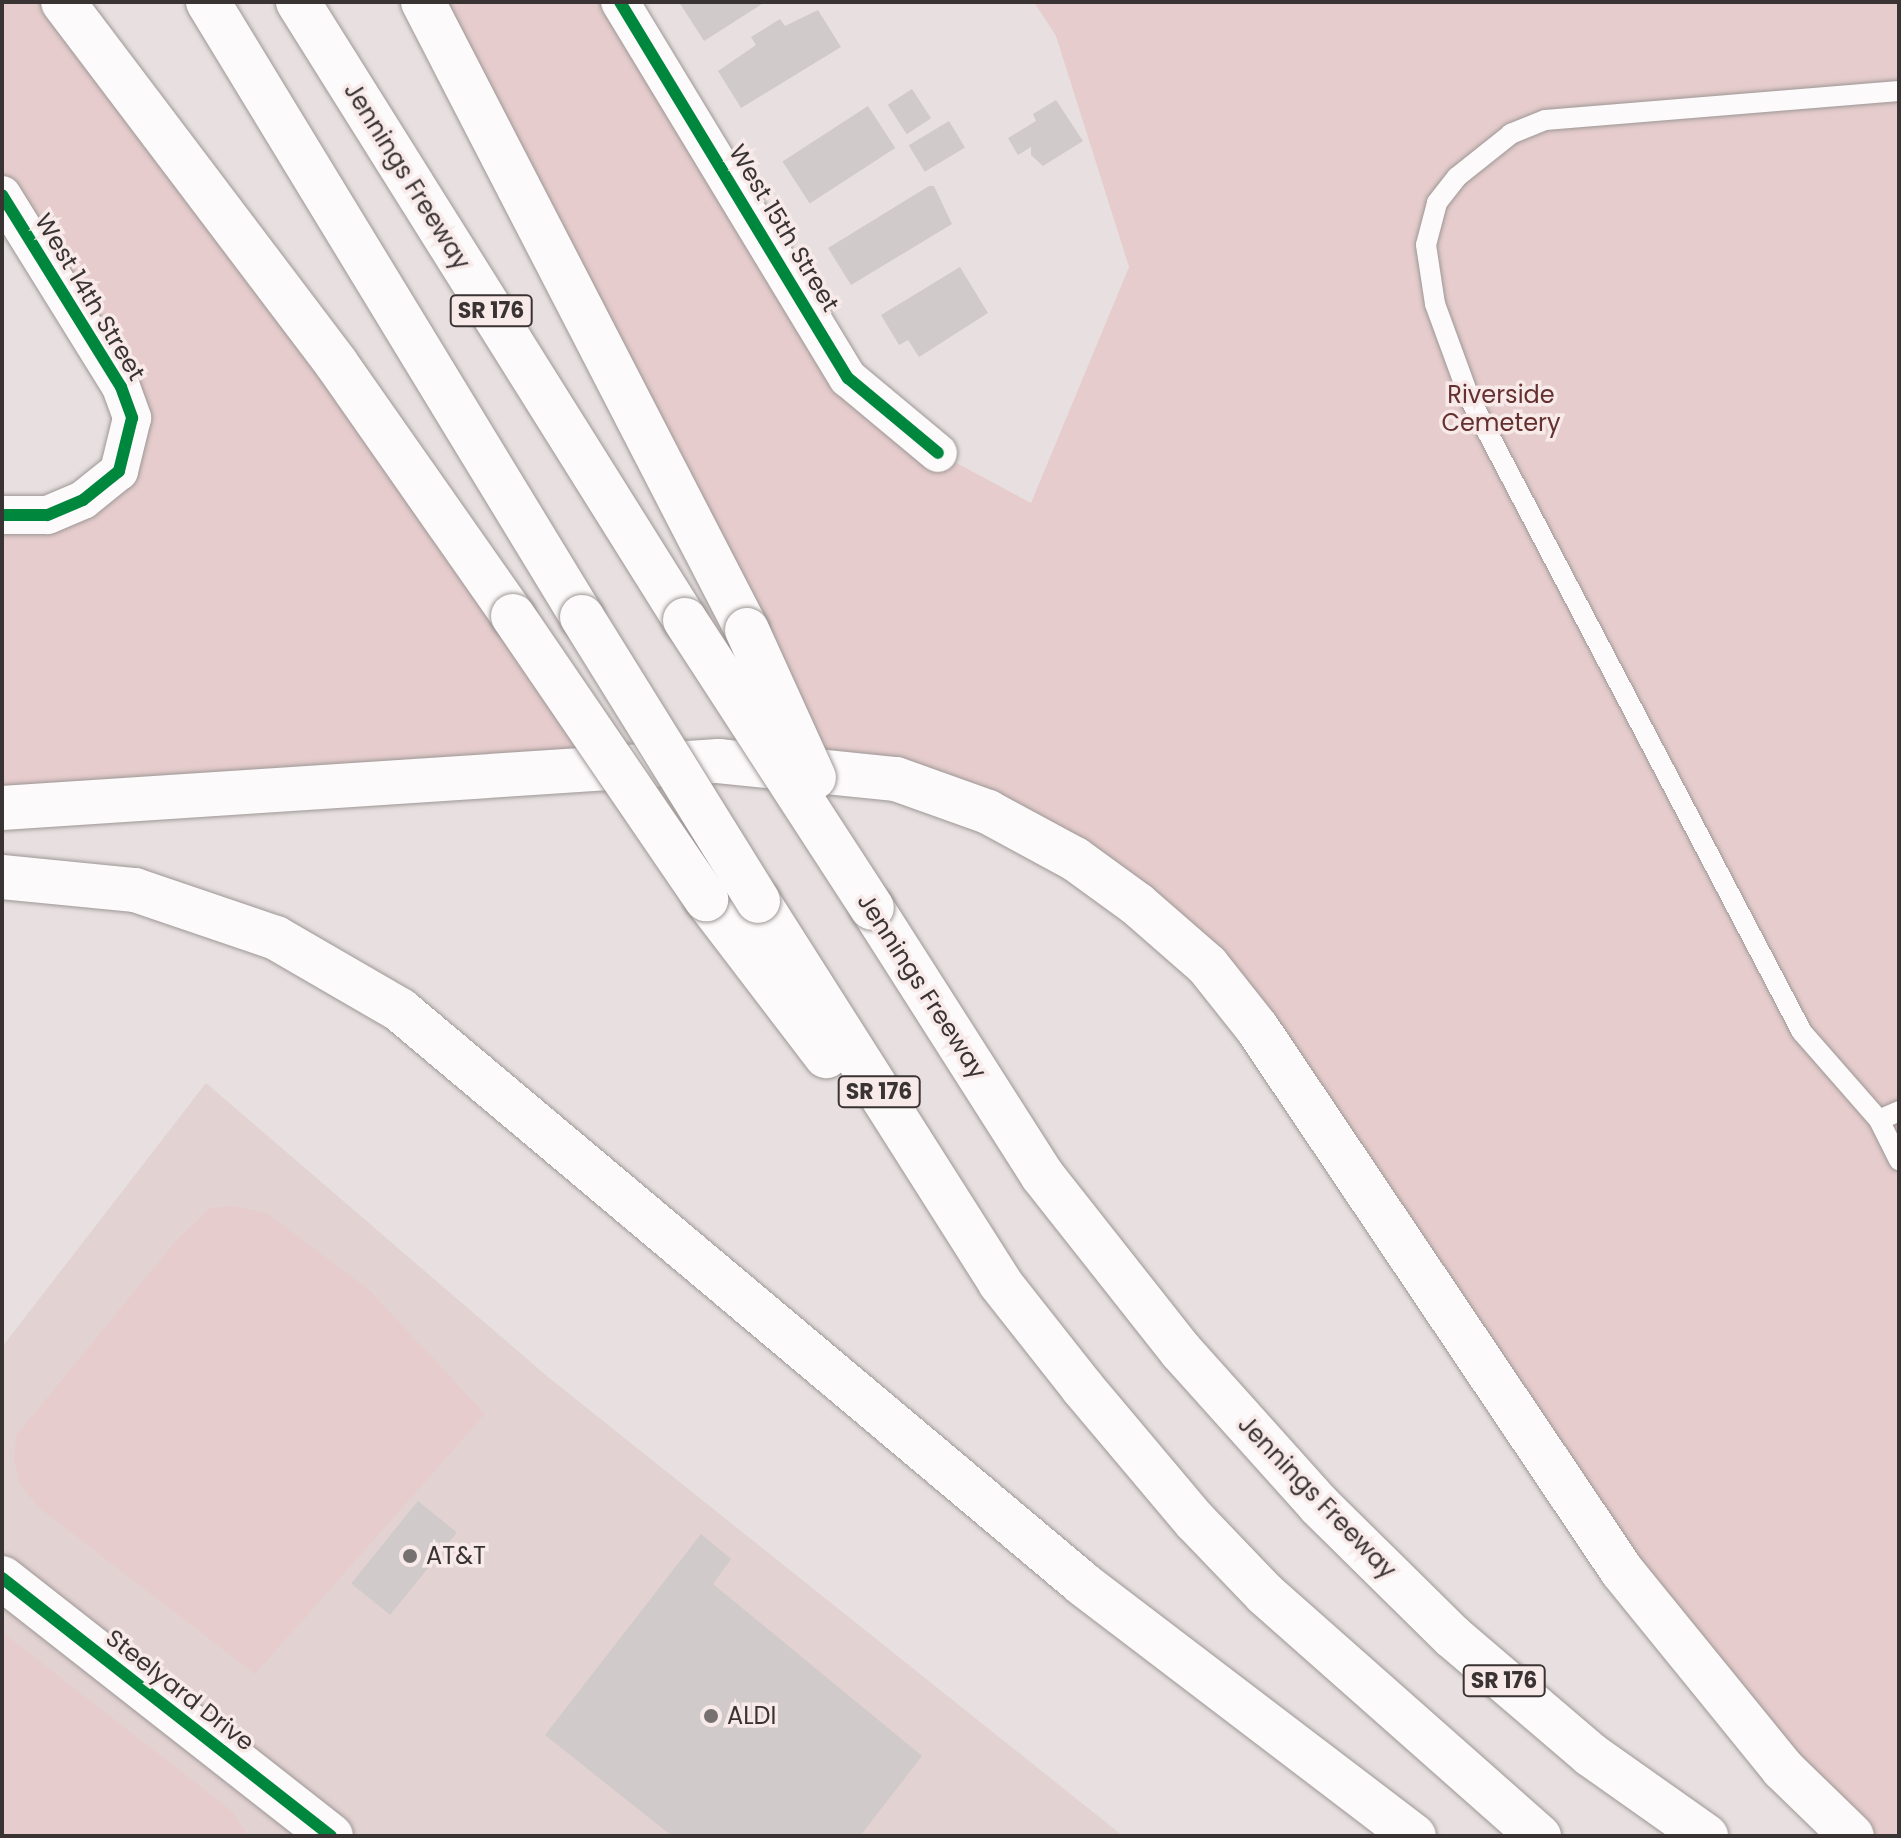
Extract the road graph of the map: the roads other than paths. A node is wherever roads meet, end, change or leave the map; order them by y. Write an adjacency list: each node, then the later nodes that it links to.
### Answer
1 (63, 2): 16 (main road, bridge)
2 (208, 2): 16 (main road, SR 176, bridge)
3 (298, 2): 12 (main road, Jennings Freeway / SR 176, bridge)
4 (423, 2): 12 (main road, bridge)
5 (620, 2): 8 (street, West 15th Street)
6 (1899, 91): 14 (lane)
7 (2, 195): 9 (street, West 14th Street)
8 (938, 453)
9 (2, 515)
10 (2, 808): 22 (main road)
11 (2, 877): 19 (main road)
12 (872, 908): 21 (main road, Jennings Freeway / SR 176)
13 (1899, 1111): 14 (lane)
14 (1879, 1120): 15 (lane)
15 (1899, 1160)
16 (1000, 1283): 20 (main road, SR 176)
17 (2, 1578): 18 (main road, Steelyard Drive)
18 (331, 1836)
19 (1414, 1836)
20 (1539, 1836)
21 (1706, 1836)
22 (1852, 1836)

